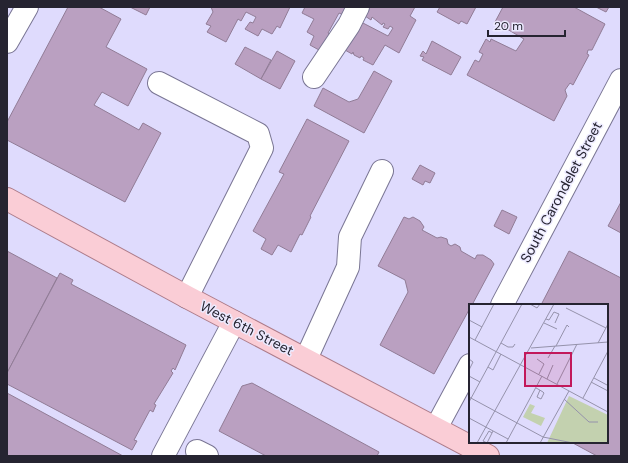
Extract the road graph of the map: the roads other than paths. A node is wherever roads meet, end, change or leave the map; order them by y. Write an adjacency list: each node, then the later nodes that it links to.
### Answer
1 (26, 7): 3 (street)
2 (358, 7): 4 (street)
3 (7, 42)
4 (314, 77)
5 (621, 80): 10 (street, South Carondelet Street)
6 (159, 83): 9 (street)
7 (382, 171): 12 (street)
8 (7, 199): 9 (main road, West 6th Street)
9 (187, 297): 11 (main road, West 6th Street)
10 (503, 304)
11 (234, 322): 12 (main road, West 6th Street); 15 (street)
12 (306, 359): 14 (main road, West 6th Street)
13 (469, 367): 14 (street)
14 (436, 428): 16 (main road, West 6th Street)
15 (163, 456)
16 (488, 456)

